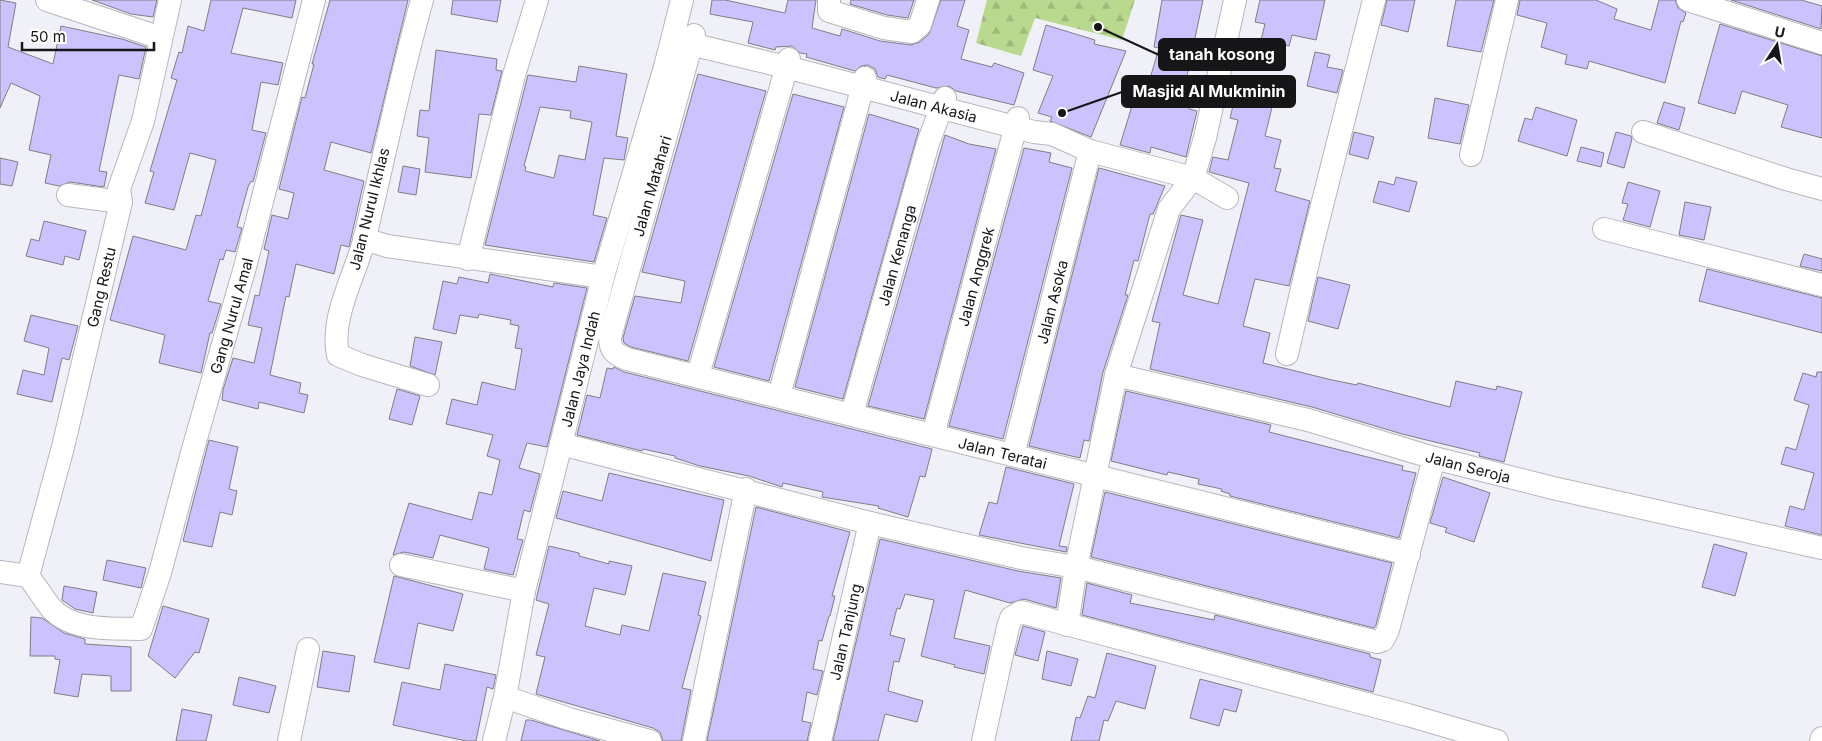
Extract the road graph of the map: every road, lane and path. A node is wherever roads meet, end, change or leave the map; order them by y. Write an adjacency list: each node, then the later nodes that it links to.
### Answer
1 (47, 0): 14 (street)
2 (170, 0): 14 (street, Gang Restu)
3 (314, 0): 52 (street, Gang Nurul Amal)
4 (422, 0): 29 (street, Jalan Nurul Ikhlas)
5 (537, 0): 30 (street)
6 (682, 0): 13 (street, Jalan Jaya Indah)
7 (829, 0): 8 (street)
8 (928, 0)
9 (1235, 0): 23 (street)
10 (1374, 0): 34 (street)
11 (1507, 0): 22 (street)
12 (1688, 0): 15 (street)
13 (683, 37): 16 (street, Jalan Akasia); 31 (street, Jalan Jaya Indah); 33 (street, Jalan Matahari)
14 (161, 38): 27 (street, Gang Restu)
15 (1822, 43)
16 (788, 63): 17 (street, Jalan Akasia); 36 (street)
17 (864, 83): 18 (street, Jalan Akasia); 38 (street)
18 (944, 103): 19 (street, Jalan Akasia); 39 (street, Jalan Kenanga)
19 (1031, 126): 21 (street, Jalan Akasia); 40 (street, Jalan Anggrek)
20 (1643, 132): 24 (street)
21 (1090, 151): 23 (street, Jalan Akasia); 42 (street, Jalan Asoka)
22 (1470, 155)
23 (1193, 178): 26 (street, Jalan Akasia); 35 (street)
24 (1822, 189)
25 (68, 195): 27 (street)
26 (1227, 198)
27 (121, 202): 52 (street, Gang Restu)
28 (1604, 229): 32 (street)
29 (364, 239): 30 (street); 37 (street, Jalan Nurul Ikhlas)
30 (468, 259): 31 (street)
31 (603, 277): 41 (street, Jalan Jaya Indah)
32 (1822, 285)
33 (610, 337): 36 (street, Jalan Teratai)
34 (1287, 354)
35 (1116, 375): 43 (street, Jalan Seroja); 44 (street)
36 (698, 376): 38 (street, Jalan Teratai)
37 (428, 385)
38 (779, 396): 39 (street, Jalan Teratai)
39 (852, 414): 40 (street, Jalan Teratai)
40 (933, 435): 42 (street, Jalan Teratai)
41 (561, 444): 45 (street); 53 (street, Jalan Jaya Indah)
42 (1013, 455): 44 (street, Jalan Teratai)
43 (1434, 458): 47 (street, Jalan Seroja); 48 (street)
44 (1096, 475): 48 (street, Jalan Teratai); 50 (street)
45 (746, 489): 46 (street); 60 (street)
46 (870, 523): 50 (street); 61 (street, Jalan Tanjung)
47 (1822, 548)
48 (1409, 554): 50 (street)
49 (401, 565): 53 (street)
50 (1076, 567): 54 (street)
51 (0, 572): 52 (street)
52 (28, 576)
53 (524, 591): 56 (street, Jalan Jaya Indah)
54 (1067, 625): 62 (street); 63 (street)
55 (308, 650): 57 (street)
56 (505, 697): 58 (street, Jalan Jaya Indah); 59 (street)
57 (289, 741)
58 (494, 741)
59 (650, 741)
60 (694, 741)
61 (820, 741)
62 (983, 741)
63 (1497, 741)

